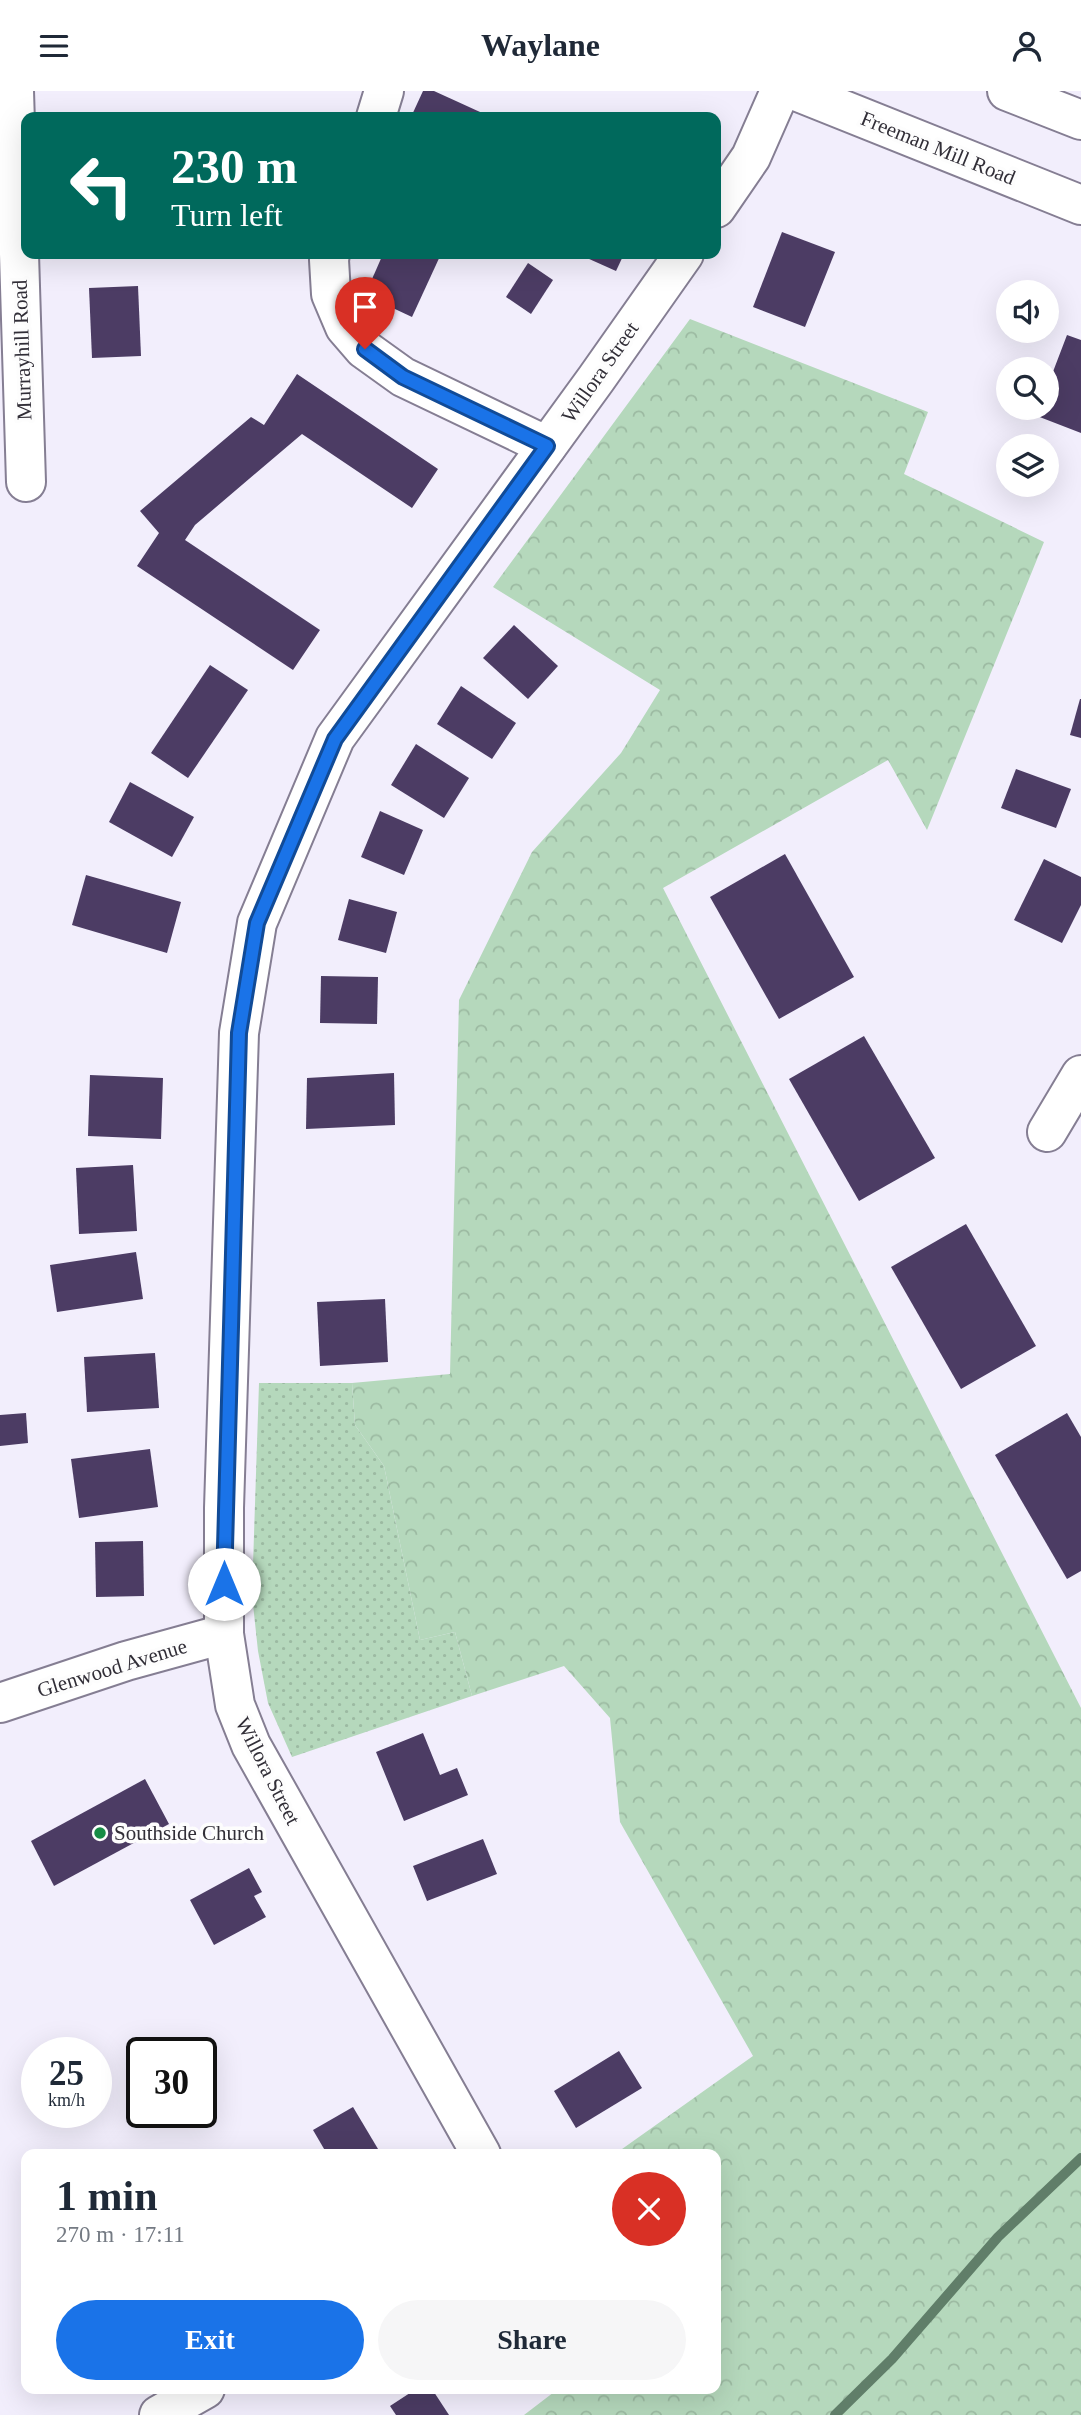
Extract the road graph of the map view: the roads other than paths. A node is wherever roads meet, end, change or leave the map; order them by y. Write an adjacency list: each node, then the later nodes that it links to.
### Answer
1 (14, 91): 13 (street, Murrayhill Road)
2 (384, 91): 6 (street)
3 (780, 91): 8 (street)
4 (796, 91): 9 (street, Freeman Mill Road)
5 (1007, 91): 7 (street)
6 (378, 112)
7 (1081, 120)
8 (721, 201)
9 (1081, 205)
10 (328, 259): 12 (street)
11 (680, 259): 12 (street, Willora Street)
12 (547, 446): 16 (street, Willora Street)
13 (26, 482)
14 (1081, 1075): 15 (street)
15 (1047, 1132)
16 (224, 1634): 17 (street, Glenwood Avenue); 18 (street, Willora Street)
17 (0, 1703)
18 (478, 2149)
19 (196, 2394): 20 (street)
20 (159, 2415)

